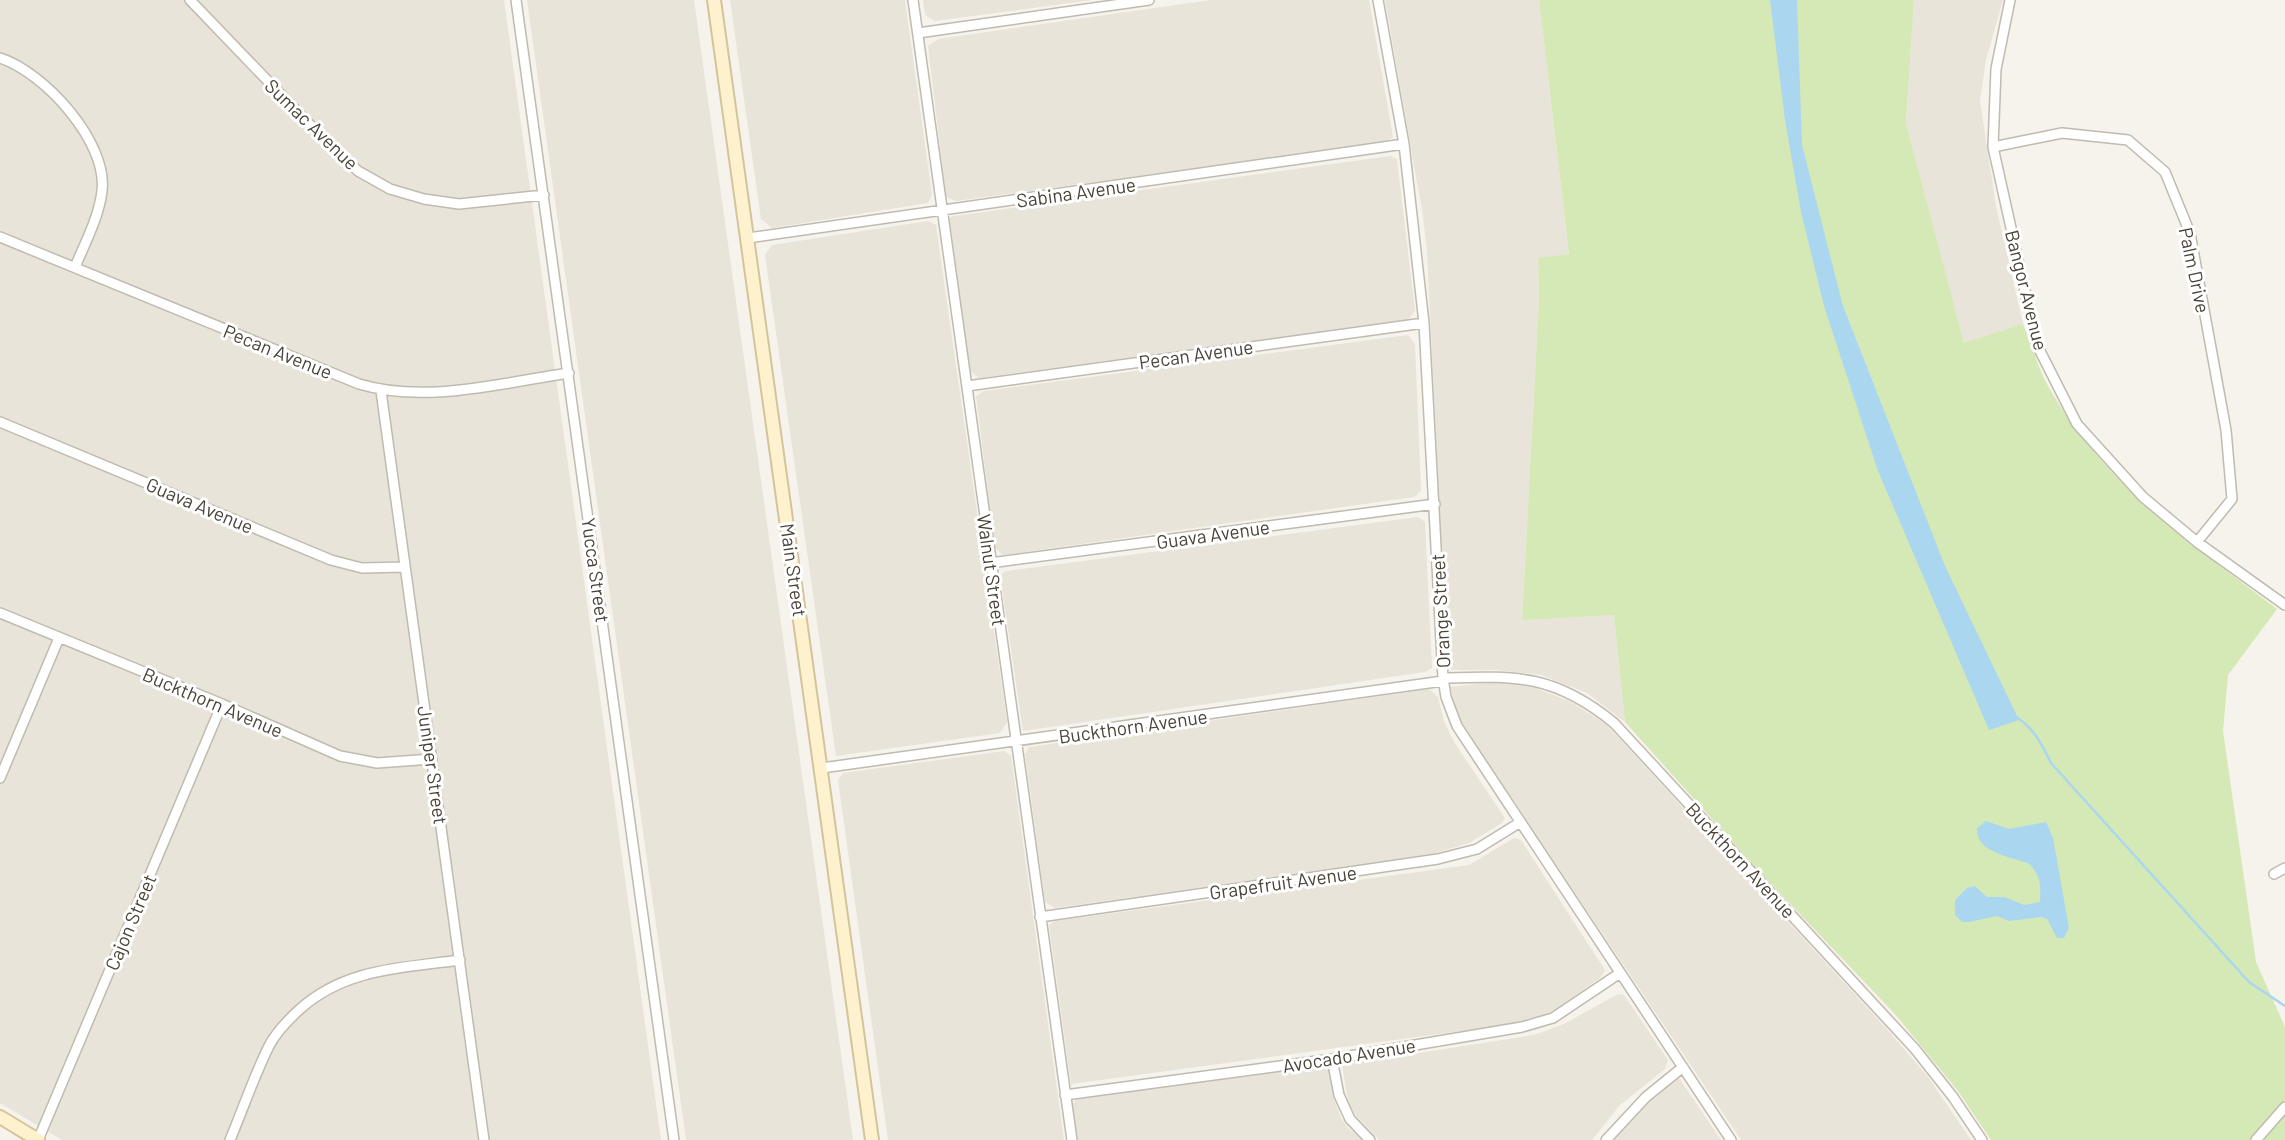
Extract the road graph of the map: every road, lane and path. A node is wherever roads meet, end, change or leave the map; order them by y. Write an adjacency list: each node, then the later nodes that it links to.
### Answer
1 (190, 0): 12 (street, Sumac Avenue)
2 (516, 0): 12 (street, Yucca Street)
3 (714, 0): 15 (main road, Main Street)
4 (913, 0): 8 (street, Walnut Street)
5 (1149, 0): 8 (street)
6 (1378, 0): 10 (street, Orange Street)
7 (2010, 0): 11 (street, Bangor Avenue)
8 (918, 33): 13 (street, Walnut Street)
9 (0, 58): 16 (street)
10 (1404, 144): 13 (street, Sabina Avenue); 17 (street, Orange Street)
11 (1993, 146): 23 (street, Bangor Avenue); 23 (street, Palm Drive)
12 (544, 195): 18 (street, Yucca Street)
13 (941, 211): 15 (street, Sabina Avenue); 19 (street, Walnut Street)
14 (0, 237): 16 (street, Pecan Avenue)
15 (748, 238): 33 (main road, Main Street)
16 (75, 267): 20 (street, Pecan Avenue)
17 (1424, 323): 19 (street, Pecan Avenue); 22 (street, Orange Street)
18 (569, 373): 20 (street, Pecan Avenue); 49 (street, Yucca Street)
19 (967, 386): 24 (street, Walnut Street)
20 (381, 391): 25 (street, Juniper Street)
21 (0, 422): 25 (street, Guava Avenue)
22 (1435, 504): 24 (street, Guava Avenue); 29 (street, Orange Street)
23 (2197, 542): 26 (street, Bangor Avenue)
24 (990, 564): 31 (street, Walnut Street)
25 (404, 567): 32 (street, Juniper Street)
26 (2285, 605)
27 (0, 613): 28 (street, Buckthorn Avenue)
28 (59, 638): 30 (street, Buckthorn Avenue); 34 (street)
29 (1443, 680): 31 (street, Buckthorn Avenue); 35 (street, Orange Street); 55 (street, Buckthorn Avenue)
30 (222, 704): 32 (street, Buckthorn Avenue); 46 (street, Cajon Street)
31 (1016, 742): 33 (street, Buckthorn Avenue); 38 (street, Walnut Street)
32 (432, 759): 39 (street, Juniper Street)
33 (822, 768): 50 (main road, Main Street)
34 (0, 778)
35 (1519, 823): 38 (street, Grapefruit Avenue); 40 (street, Orange Street)
36 (2285, 868): 37 (street)
37 (2274, 874)
38 (1040, 917): 43 (street, Walnut Street)
39 (460, 960): 47 (street); 48 (street, Juniper Street)
40 (1619, 973): 41 (street, Avocado Avenue); 42 (street, Orange Street)
41 (1332, 1059): 43 (street, Avocado Avenue); 52 (street)
42 (1683, 1068): 53 (street); 54 (street, Orange Street)
43 (1065, 1095): 51 (street, Walnut Street)
44 (2285, 1107): 56 (street)
45 (0, 1117): 46 (main road)
46 (38, 1140)
47 (230, 1140)
48 (484, 1140)
49 (674, 1140)
50 (872, 1140)
51 (1072, 1140)
52 (1370, 1140)
53 (1606, 1140)
54 (1731, 1140)
55 (1982, 1140)
56 (2256, 1140)

